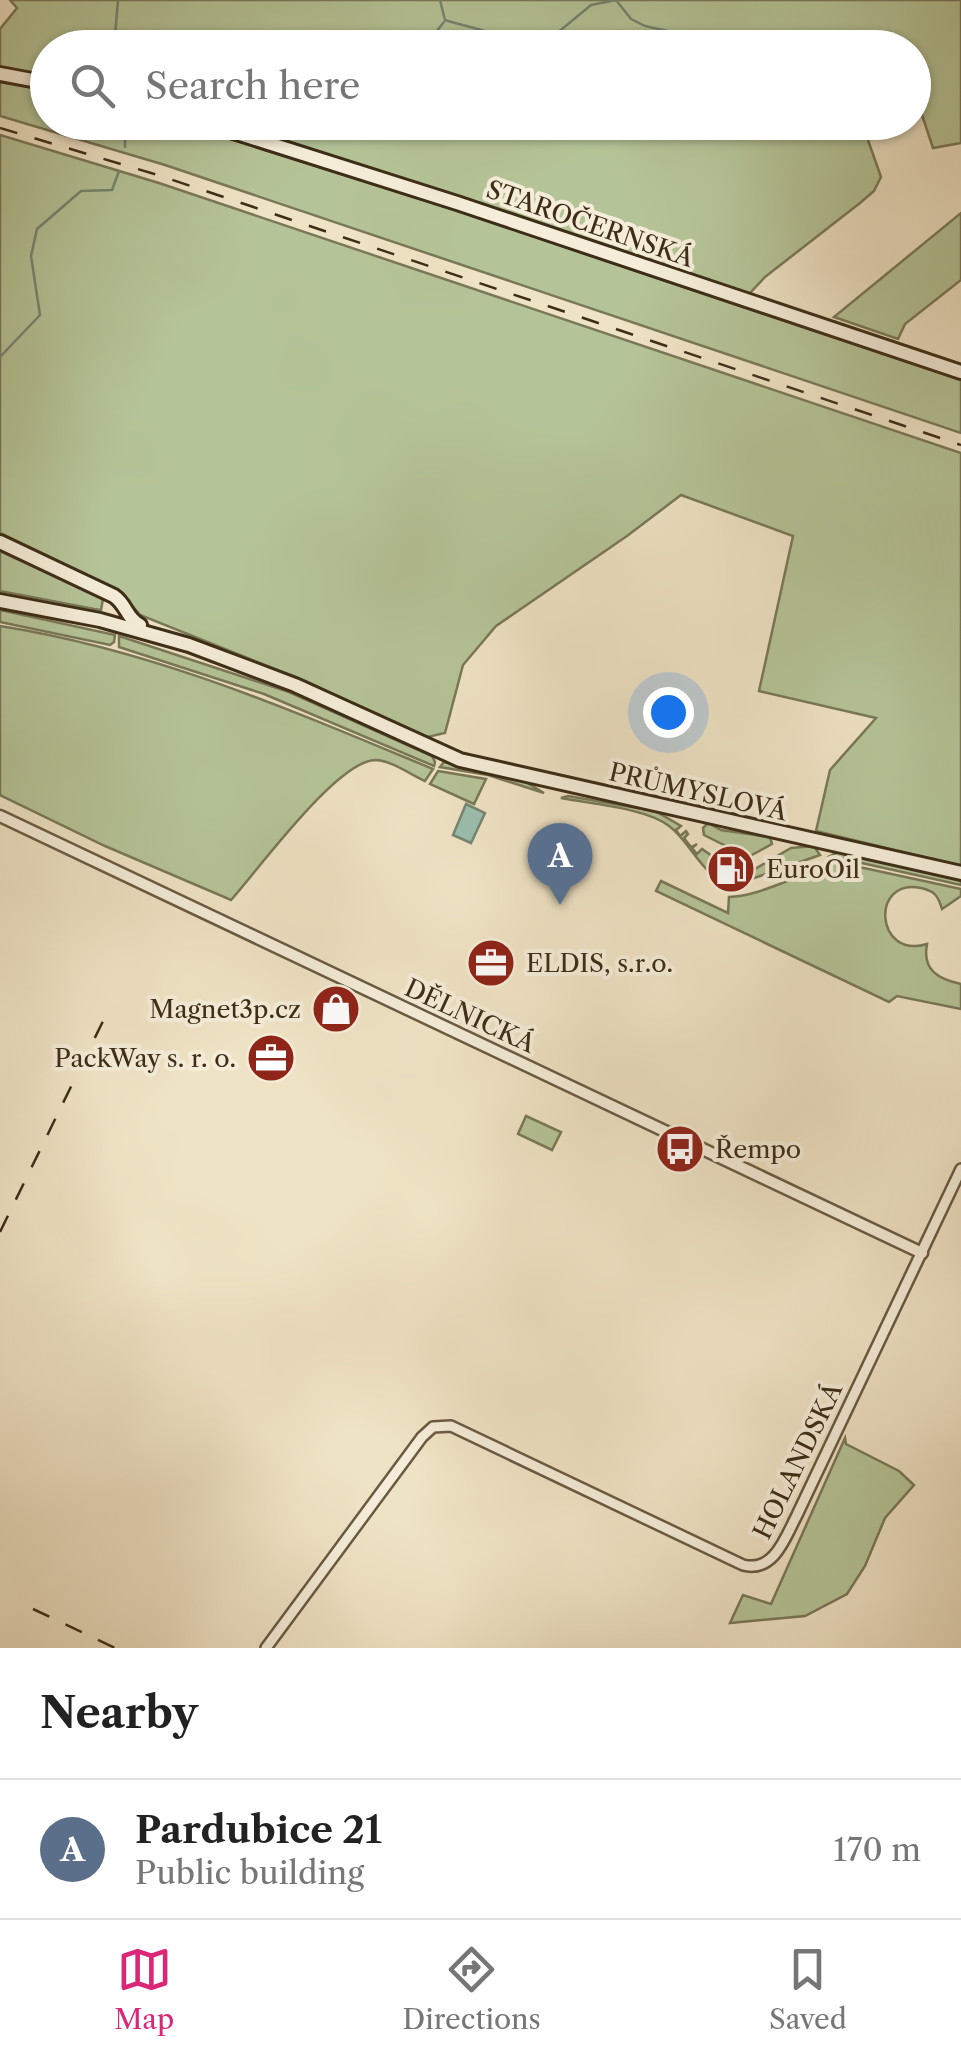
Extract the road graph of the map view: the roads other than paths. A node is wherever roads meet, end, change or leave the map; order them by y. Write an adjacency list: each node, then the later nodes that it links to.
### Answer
1 (0, 74): 2 (main road)
2 (30, 80)
3 (259, 140): 4 (main road, STAROČERNSKÁ)
4 (961, 372)
5 (0, 542): 7 (main road)
6 (0, 604): 7 (main road); 7 (main road)
7 (119, 620): 8 (main road); 8 (main road)
8 (369, 720): 10 (main road, PRŮMYSLOVÁ)
9 (0, 816): 12 (street, DĚLNICKÁ)
10 (961, 873)
11 (961, 1170): 12 (street, HOLANDSKÁ)
12 (922, 1252): 13 (street, HOLANDSKÁ)
13 (266, 1648)

